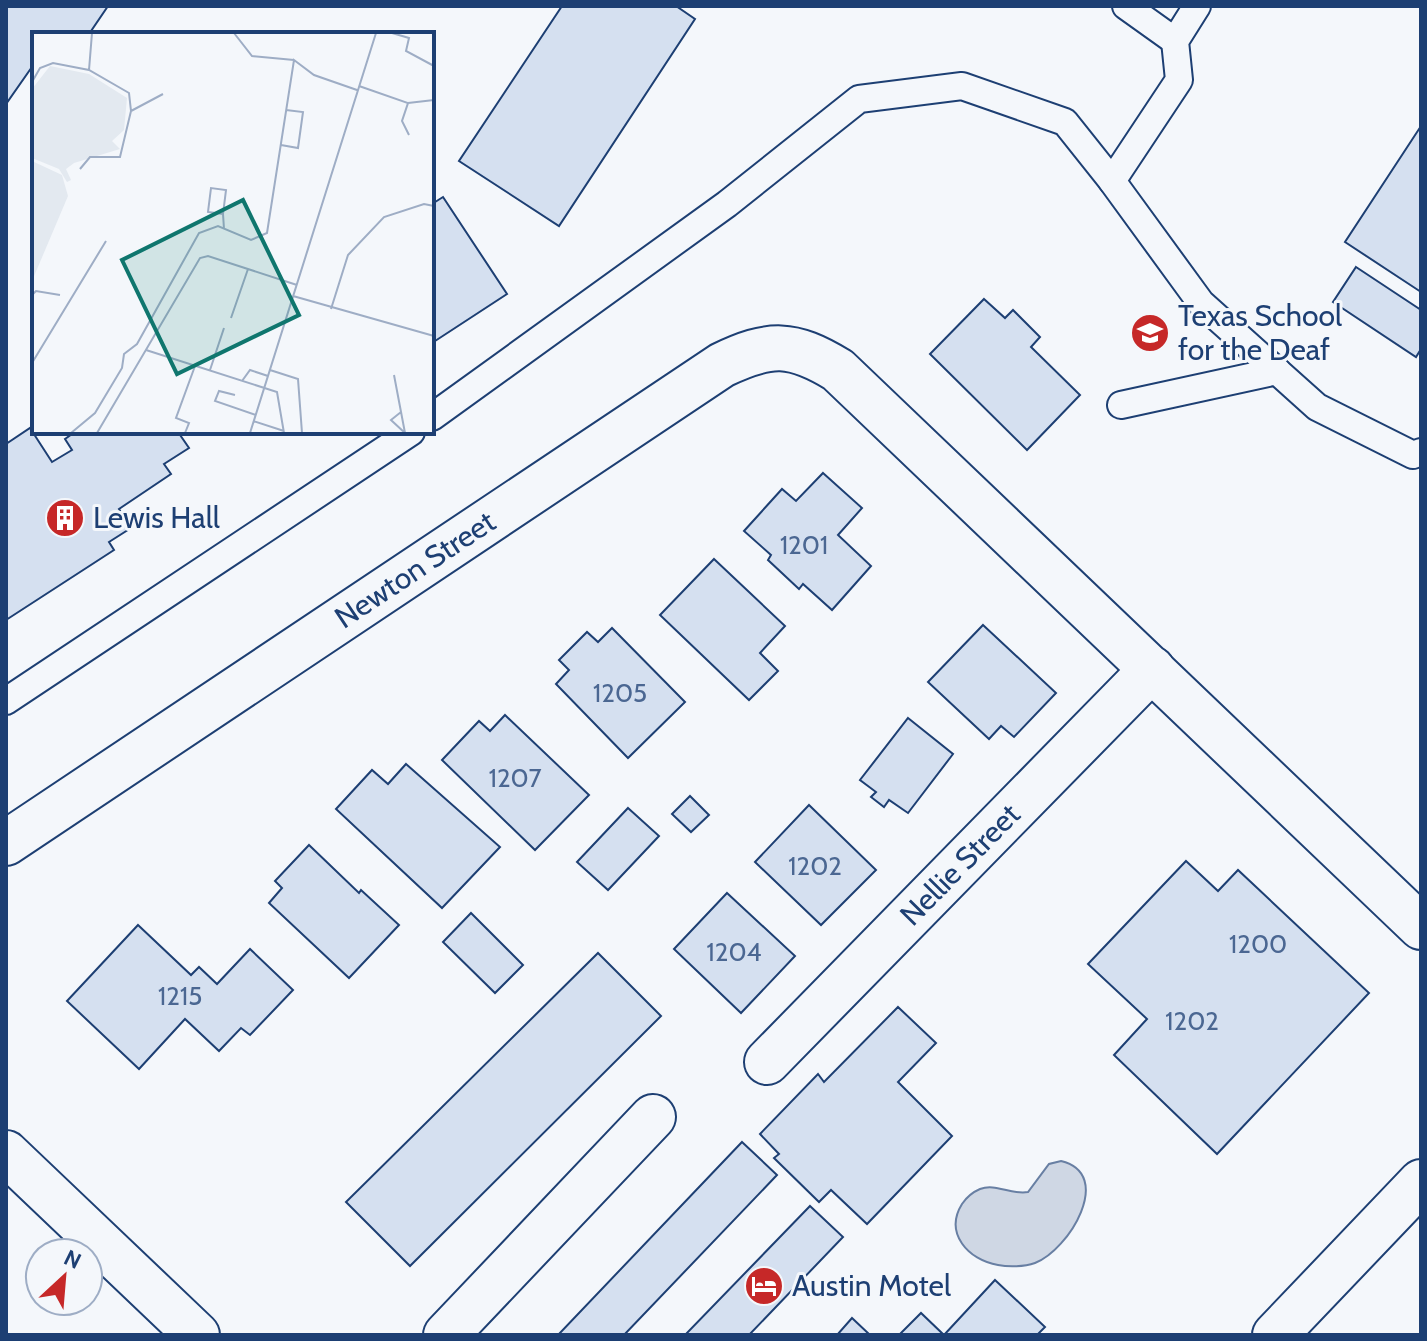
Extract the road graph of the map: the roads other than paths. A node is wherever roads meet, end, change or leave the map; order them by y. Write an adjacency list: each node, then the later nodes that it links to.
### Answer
1 (1126, 6): 3 (lane)
2 (1197, 6): 3 (lane)
3 (1175, 41): 4 (lane)
4 (1112, 181): 5 (lane); 7 (lane)
5 (1277, 371): 6 (lane); 9 (lane)
6 (1121, 405)
7 (434, 416)
8 (408, 434): 11 (lane)
9 (1421, 452)
10 (1152, 669): 12 (street, Newton Street); 13 (street); 14 (street, Nellie Street)
11 (6, 701)
12 (6, 843)
13 (1421, 927)
14 (767, 1062)
15 (653, 1117): 19 (street)
16 (6, 1153): 18 (street)
17 (1421, 1182): 20 (street)
18 (197, 1335)
19 (446, 1335)
20 (1275, 1335)

